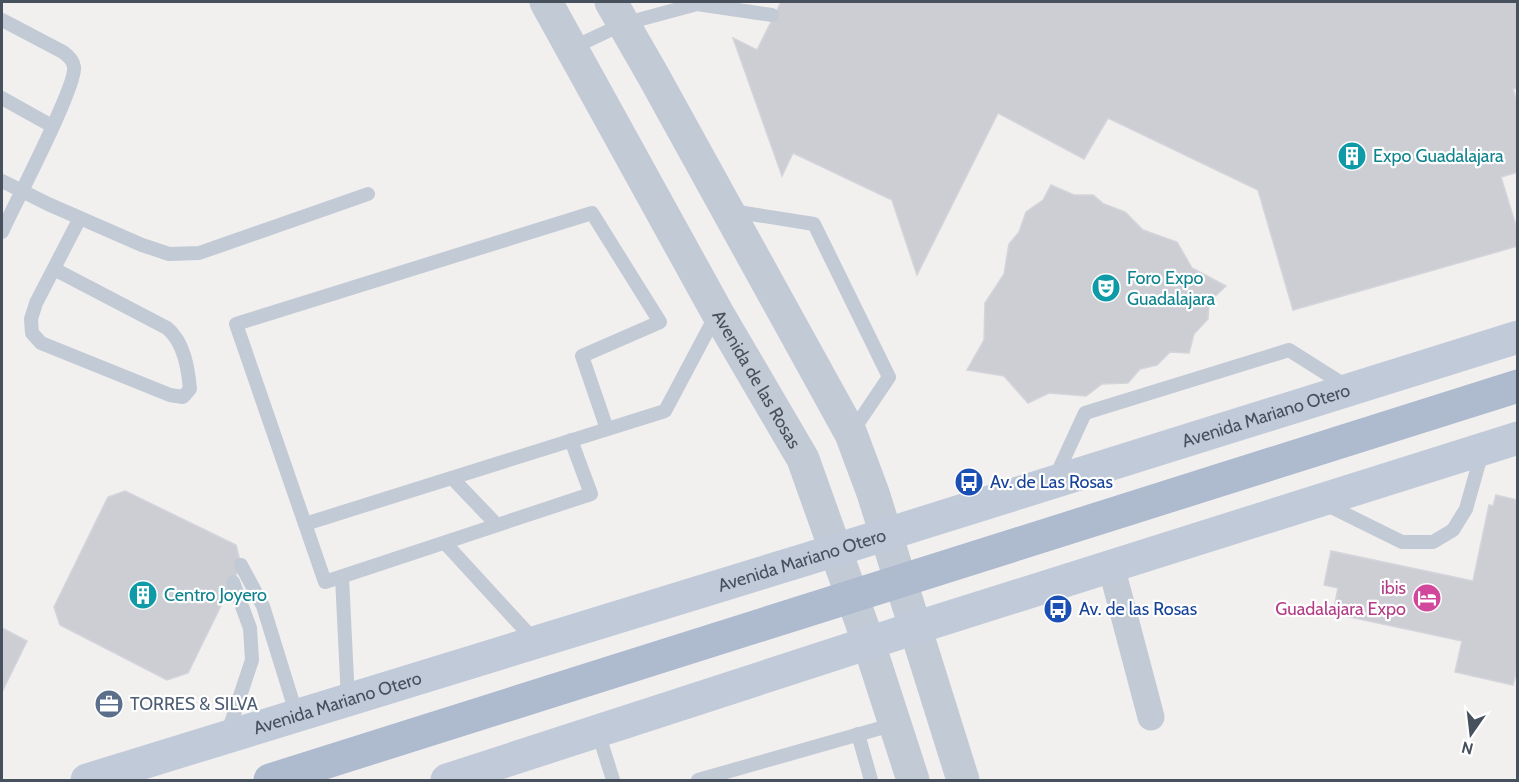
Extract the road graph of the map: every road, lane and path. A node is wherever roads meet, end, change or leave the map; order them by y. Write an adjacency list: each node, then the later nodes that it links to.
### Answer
1 (546, 2): 5 (street, Avenida de las Rosas)
2 (617, 13): 3 (lane); 5 (lane); 11 (street)
3 (772, 15)
4 (2, 20): 7 (lane)
5 (572, 48): 15 (street, Avenida de las Rosas)
6 (2, 98): 7 (lane)
7 (52, 126): 9 (lane)
8 (2, 181): 9 (lane)
9 (21, 191): 12 (lane); 13 (lane)
10 (368, 194): 12 (lane)
11 (727, 210): 20 (street); 20 (lane)
12 (80, 218): 14 (lane)
13 (2, 232)
14 (54, 269): 14 (lane)
15 (717, 312): 19 (lane); 31 (street, Avenida de las Rosas)
16 (1518, 337): 18 (main road, Avenida Mariano Otero)
17 (1518, 386): 35 (main road)
18 (1350, 389): 25 (main road, Avenida Mariano Otero); 25 (lane)
19 (608, 429): 22 (lane); 27 (lane)
20 (851, 434): 29 (street)
21 (1518, 438): 23 (main road)
22 (571, 441): 24 (lane); 28 (lane)
23 (1483, 450): 26 (main road); 26 (lane)
24 (452, 478): 27 (lane); 28 (lane)
25 (1053, 482): 29 (main road, Avenida Mariano Otero)
26 (1318, 501): 33 (main road)
27 (304, 524): 34 (lane)
28 (497, 525): 30 (lane)
29 (885, 534): 31 (main road, Avenida Mariano Otero); 35 (street)
30 (445, 543): 34 (lane); 39 (lane)
31 (837, 550): 37 (street, Avenida de las Rosas); 39 (main road, Avenida Mariano Otero)
32 (241, 565): 42 (lane)
33 (1111, 566): 38 (main road); 43 (street)
34 (342, 577): 41 (lane)
35 (899, 581): 37 (main road); 38 (street)
36 (233, 582): 47 (lane)
37 (853, 597): 40 (street, Avenida de las Rosas); 50 (main road)
38 (915, 628): 40 (main road); 56 (street)
39 (537, 642): 41 (main road, Avenida Mariano Otero)
40 (869, 644): 44 (street, Avenida de las Rosas); 45 (main road)
41 (348, 700): 42 (main road, Avenida Mariano Otero)
42 (297, 716): 47 (main road, Avenida Mariano Otero)
43 (1151, 717)
44 (895, 724): 46 (lane); 55 (street, Avenida de las Rosas)
45 (598, 732): 48 (main road); 52 (lane)
46 (858, 734): 53 (lane); 54 (lane)
47 (226, 738): 49 (main road, Avenida Mariano Otero)
48 (486, 775): 51 (main road)
49 (87, 780)
50 (270, 780)
51 (447, 780)
52 (613, 780)
53 (698, 780)
54 (872, 780)
55 (913, 780)
56 (963, 780)

